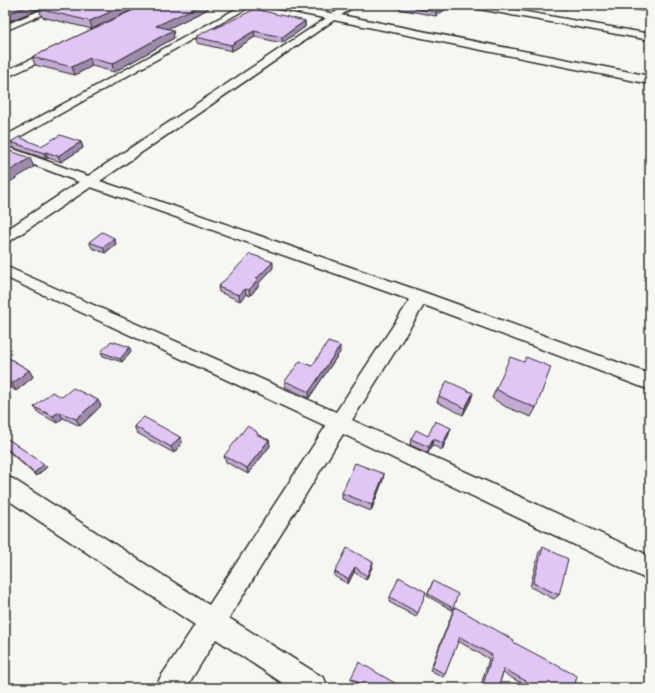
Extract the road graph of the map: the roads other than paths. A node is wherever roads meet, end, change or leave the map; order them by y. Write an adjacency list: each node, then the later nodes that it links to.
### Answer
1 (60, 5): 9 (street)
2 (250, 5): 14 (street)
3 (274, 5): 8 (street)
4 (352, 5): 8 (street)
5 (473, 5): 10 (street)
6 (630, 5): 7 (street)
7 (650, 8)
8 (335, 16): 13 (street); 16 (street)
9 (5, 28)
10 (650, 37)
11 (66, 46): 12 (street)
12 (5, 74)
13 (650, 80)
14 (5, 141)
15 (5, 150): 16 (street)
16 (88, 181): 17 (street); 19 (street)
17 (5, 238)
18 (5, 271): 21 (street)
19 (420, 297): 20 (street); 21 (street)
20 (650, 382)
21 (339, 423): 23 (street); 24 (street)
22 (5, 486): 24 (street)
23 (650, 569)
24 (212, 622): 25 (street); 26 (street)
25 (170, 688)
26 (314, 688)

